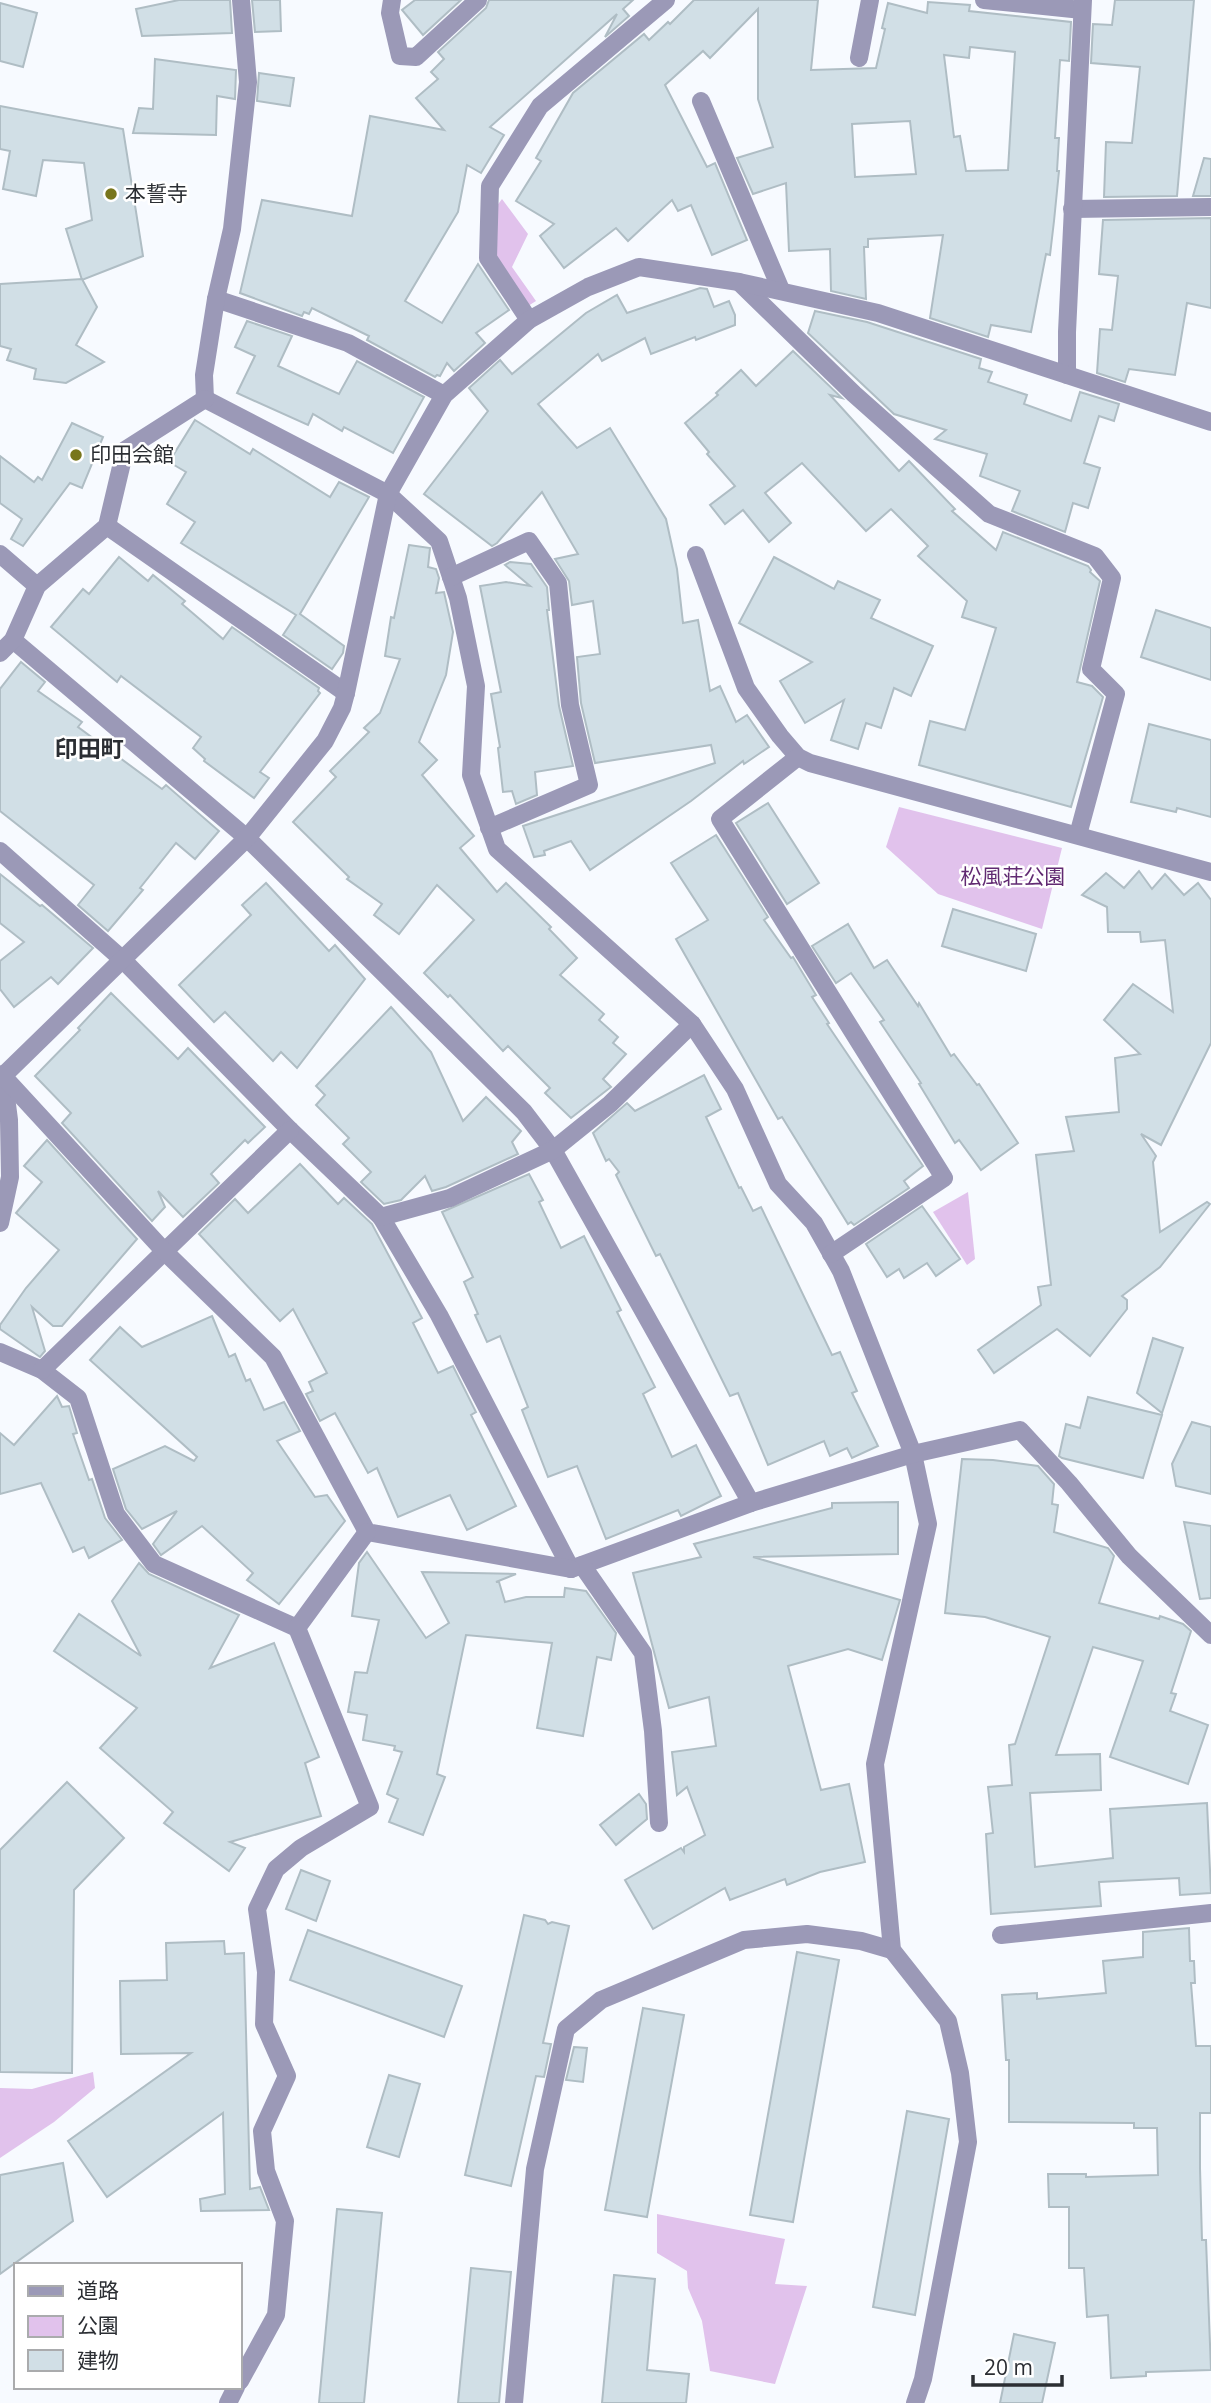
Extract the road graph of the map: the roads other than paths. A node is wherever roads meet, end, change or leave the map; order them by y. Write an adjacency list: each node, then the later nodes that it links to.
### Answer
1 (242, 0): 14 (street)
2 (392, 0): 3 (street)
3 (478, 0)
4 (666, 0): 15 (street)
5 (870, 0): 8 (street)
6 (984, 0): 7 (street)
7 (1083, 5): 11 (street)
8 (859, 58)
9 (701, 101): 13 (street)
10 (1211, 207): 11 (street)
11 (1072, 209): 16 (street)
12 (739, 282): 13 (street); 15 (street); 31 (street)
13 (780, 290): 16 (street)
14 (216, 299): 17 (street); 18 (street)
15 (529, 320): 17 (street)
16 (1067, 375): 19 (street)
17 (444, 395): 20 (street)
18 (205, 399): 20 (street); 21 (street)
19 (1211, 422)
20 (388, 494): 24 (street); 28 (street)
21 (107, 526): 25 (street); 28 (street)
22 (0, 554): 25 (street)
23 (696, 555): 29 (street)
24 (451, 577): 30 (street); 30 (street)
25 (37, 586): 26 (street)
26 (13, 640): 27 (street); 32 (street)
27 (0, 653)
28 (346, 693): 32 (street)
29 (798, 757): 31 (street); 43 (street)
30 (489, 828): 36 (street)
31 (1077, 835): 34 (street)
32 (247, 838): 35 (street); 39 (street)
33 (0, 851): 35 (street)
34 (1211, 872)
35 (123, 960): 37 (street); 38 (street)
36 (692, 1024): 39 (street); 43 (street)
37 (2, 1070): 41 (street); 42 (street)
38 (290, 1130): 40 (street); 42 (street)
39 (553, 1150): 40 (street); 47 (street)
40 (381, 1217): 49 (street)
41 (0, 1223)
42 (164, 1252): 45 (street); 48 (street)
43 (831, 1254): 46 (street)
44 (0, 1352): 45 (street)
45 (42, 1370): 50 (street)
46 (914, 1454): 47 (street); 51 (street); 55 (street)
47 (751, 1503): 49 (street)
48 (367, 1532): 49 (street); 50 (street)
49 (576, 1567): 52 (street)
50 (297, 1628): 56 (street)
51 (1211, 1635)
52 (659, 1823)
53 (1211, 1913): 54 (street)
54 (1001, 1935)
55 (892, 1950): 57 (street); 58 (street)
56 (242, 2377)
57 (514, 2403)
58 (915, 2403)

